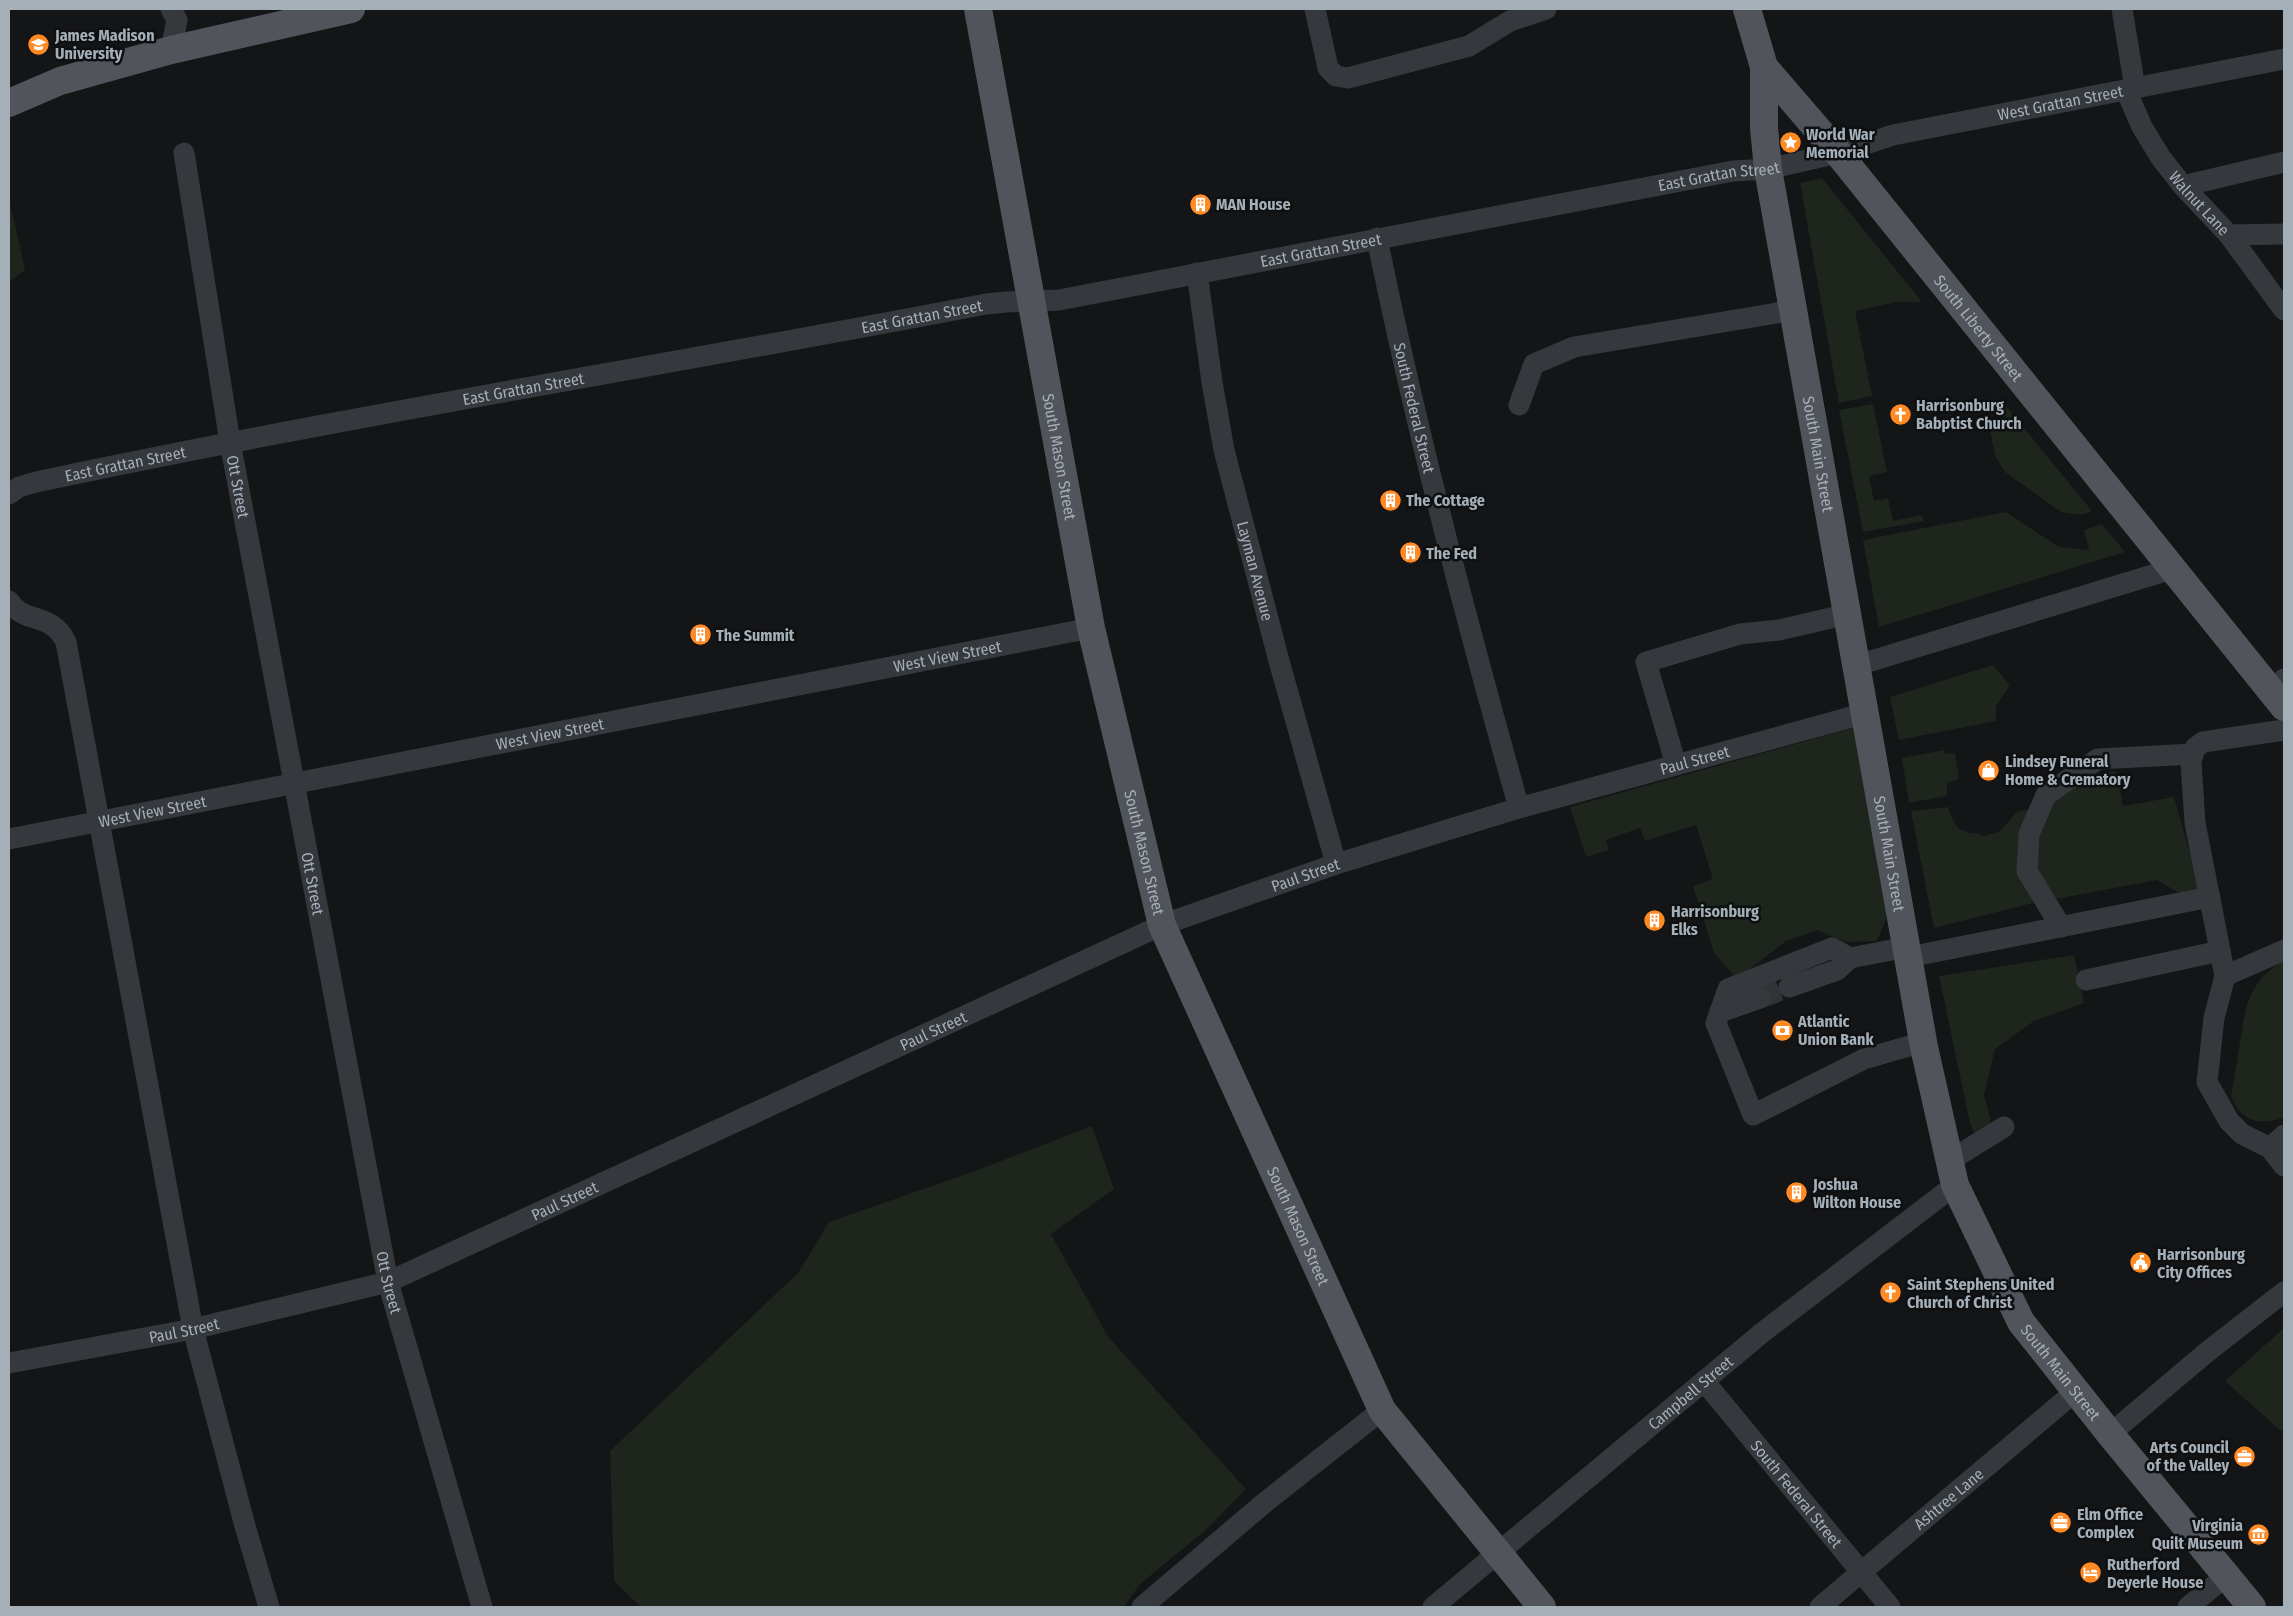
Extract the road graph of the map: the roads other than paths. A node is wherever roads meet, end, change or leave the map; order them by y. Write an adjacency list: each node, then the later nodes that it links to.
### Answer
1 (171, 9): 8 (street)
2 (352, 9): 8 (main road)
3 (978, 9): 22 (main road, South Mason Street)
4 (1316, 9): 5 (street)
5 (1546, 9)
6 (1747, 9): 10 (main road, South Main Street)
7 (2122, 9): 11 (street, Walnut Lane)
8 (171, 50): 12 (main road)
9 (2284, 59): 11 (street, West Grattan Street)
10 (1764, 67): 14 (main road, South Liberty Street); 16 (main road, South Main Street)
11 (2131, 89): 14 (street, West Grattan Street); 17 (street, Walnut Lane)
12 (9, 103)
13 (184, 153): 26 (street, Ott Street)
14 (1838, 153): 16 (street, East Grattan Street); 28 (main road, South Liberty Street)
15 (2284, 162): 17 (street)
16 (1768, 170): 20 (street, East Grattan Street); 23 (main road, South Main Street)
17 (2184, 186): 18 (street, Walnut Lane)
18 (2229, 234): 19 (street); 24 (street, Walnut Lane)
19 (2284, 234)
20 (1377, 238): 21 (street, East Grattan Street); 39 (street, South Federal Street)
21 (1197, 273): 22 (street, East Grattan Street); 42 (street, Layman Avenue)
22 (1031, 302): 26 (street, East Grattan Street); 31 (main road, South Mason Street)
23 (1793, 306): 25 (street); 30 (main road, South Main Street)
24 (2284, 310)
25 (1519, 405)
26 (230, 442): 27 (street, East Grattan Street); 38 (street, Ott Street)
27 (9, 494)
28 (2172, 569): 32 (street); 33 (main road, South Liberty Street)
29 (9, 600): 40 (street)
30 (1848, 614): 32 (main road, South Main Street); 37 (street)
31 (1091, 628): 38 (street, West View Street); 44 (main road, South Mason Street)
32 (1858, 665): 34 (main road, South Main Street)
33 (2280, 692)
34 (1866, 713): 37 (street, Paul Street); 48 (main road, South Main Street)
35 (2284, 730): 36 (street)
36 (2194, 754): 43 (street); 45 (street)
37 (1676, 765): 39 (street, Paul Street)
38 (294, 783): 40 (street, West View Street); 60 (street, Ott Street)
39 (1519, 808): 42 (street, Paul Street)
40 (98, 821): 41 (street, West View Street); 62 (street)
41 (9, 838)
42 (1336, 864): 44 (street, Paul Street)
43 (2210, 897): 45 (street); 47 (street)
44 (1162, 925): 60 (street, Paul Street); 66 (main road, South Mason Street)
45 (2062, 927): 48 (street)
46 (2284, 950): 50 (street)
47 (2220, 951): 50 (street); 51 (street)
48 (1908, 952): 49 (street); 55 (main road, South Main Street)
49 (1850, 958): 52 (street); 54 (street)
50 (2225, 976): 57 (street)
51 (2086, 980)
52 (1788, 987)
53 (1760, 998): 54 (street)
54 (1720, 1012): 55 (street)
55 (1923, 1042): 59 (main road, South Main Street)
56 (2004, 1127): 59 (street, Campbell Street)
57 (2277, 1141): 58 (street)
58 (2284, 1166)
59 (1952, 1173): 64 (street, Campbell Street); 65 (main road, South Main Street)
60 (388, 1282): 62 (street, Paul Street); 72 (street, Ott Street)
61 (2284, 1292): 67 (street)
62 (193, 1329): 63 (street, Paul Street); 71 (street)
63 (9, 1363)
64 (1704, 1381): 68 (street, Campbell Street); 69 (street, South Federal Street)
65 (2076, 1392): 67 (main road, South Main Street); 69 (street, Ashtree Lane)
66 (1382, 1410): 68 (main road, South Mason Street); 73 (street)
67 (2110, 1434): 70 (main road, South Main Street)
68 (1497, 1552): 74 (street, Campbell Street); 75 (main road, South Mason Street)
69 (1861, 1574): 76 (street, Ashtree Lane); 77 (street, South Federal Street)
70 (2226, 1576): 78 (street); 79 (main road, South Main Street)
71 (269, 1607)
72 (482, 1607)
73 (1142, 1607)
74 (1433, 1607)
75 (1542, 1607)
76 (1820, 1607)
77 (1890, 1607)
78 (2188, 1607)
79 (2252, 1607)

